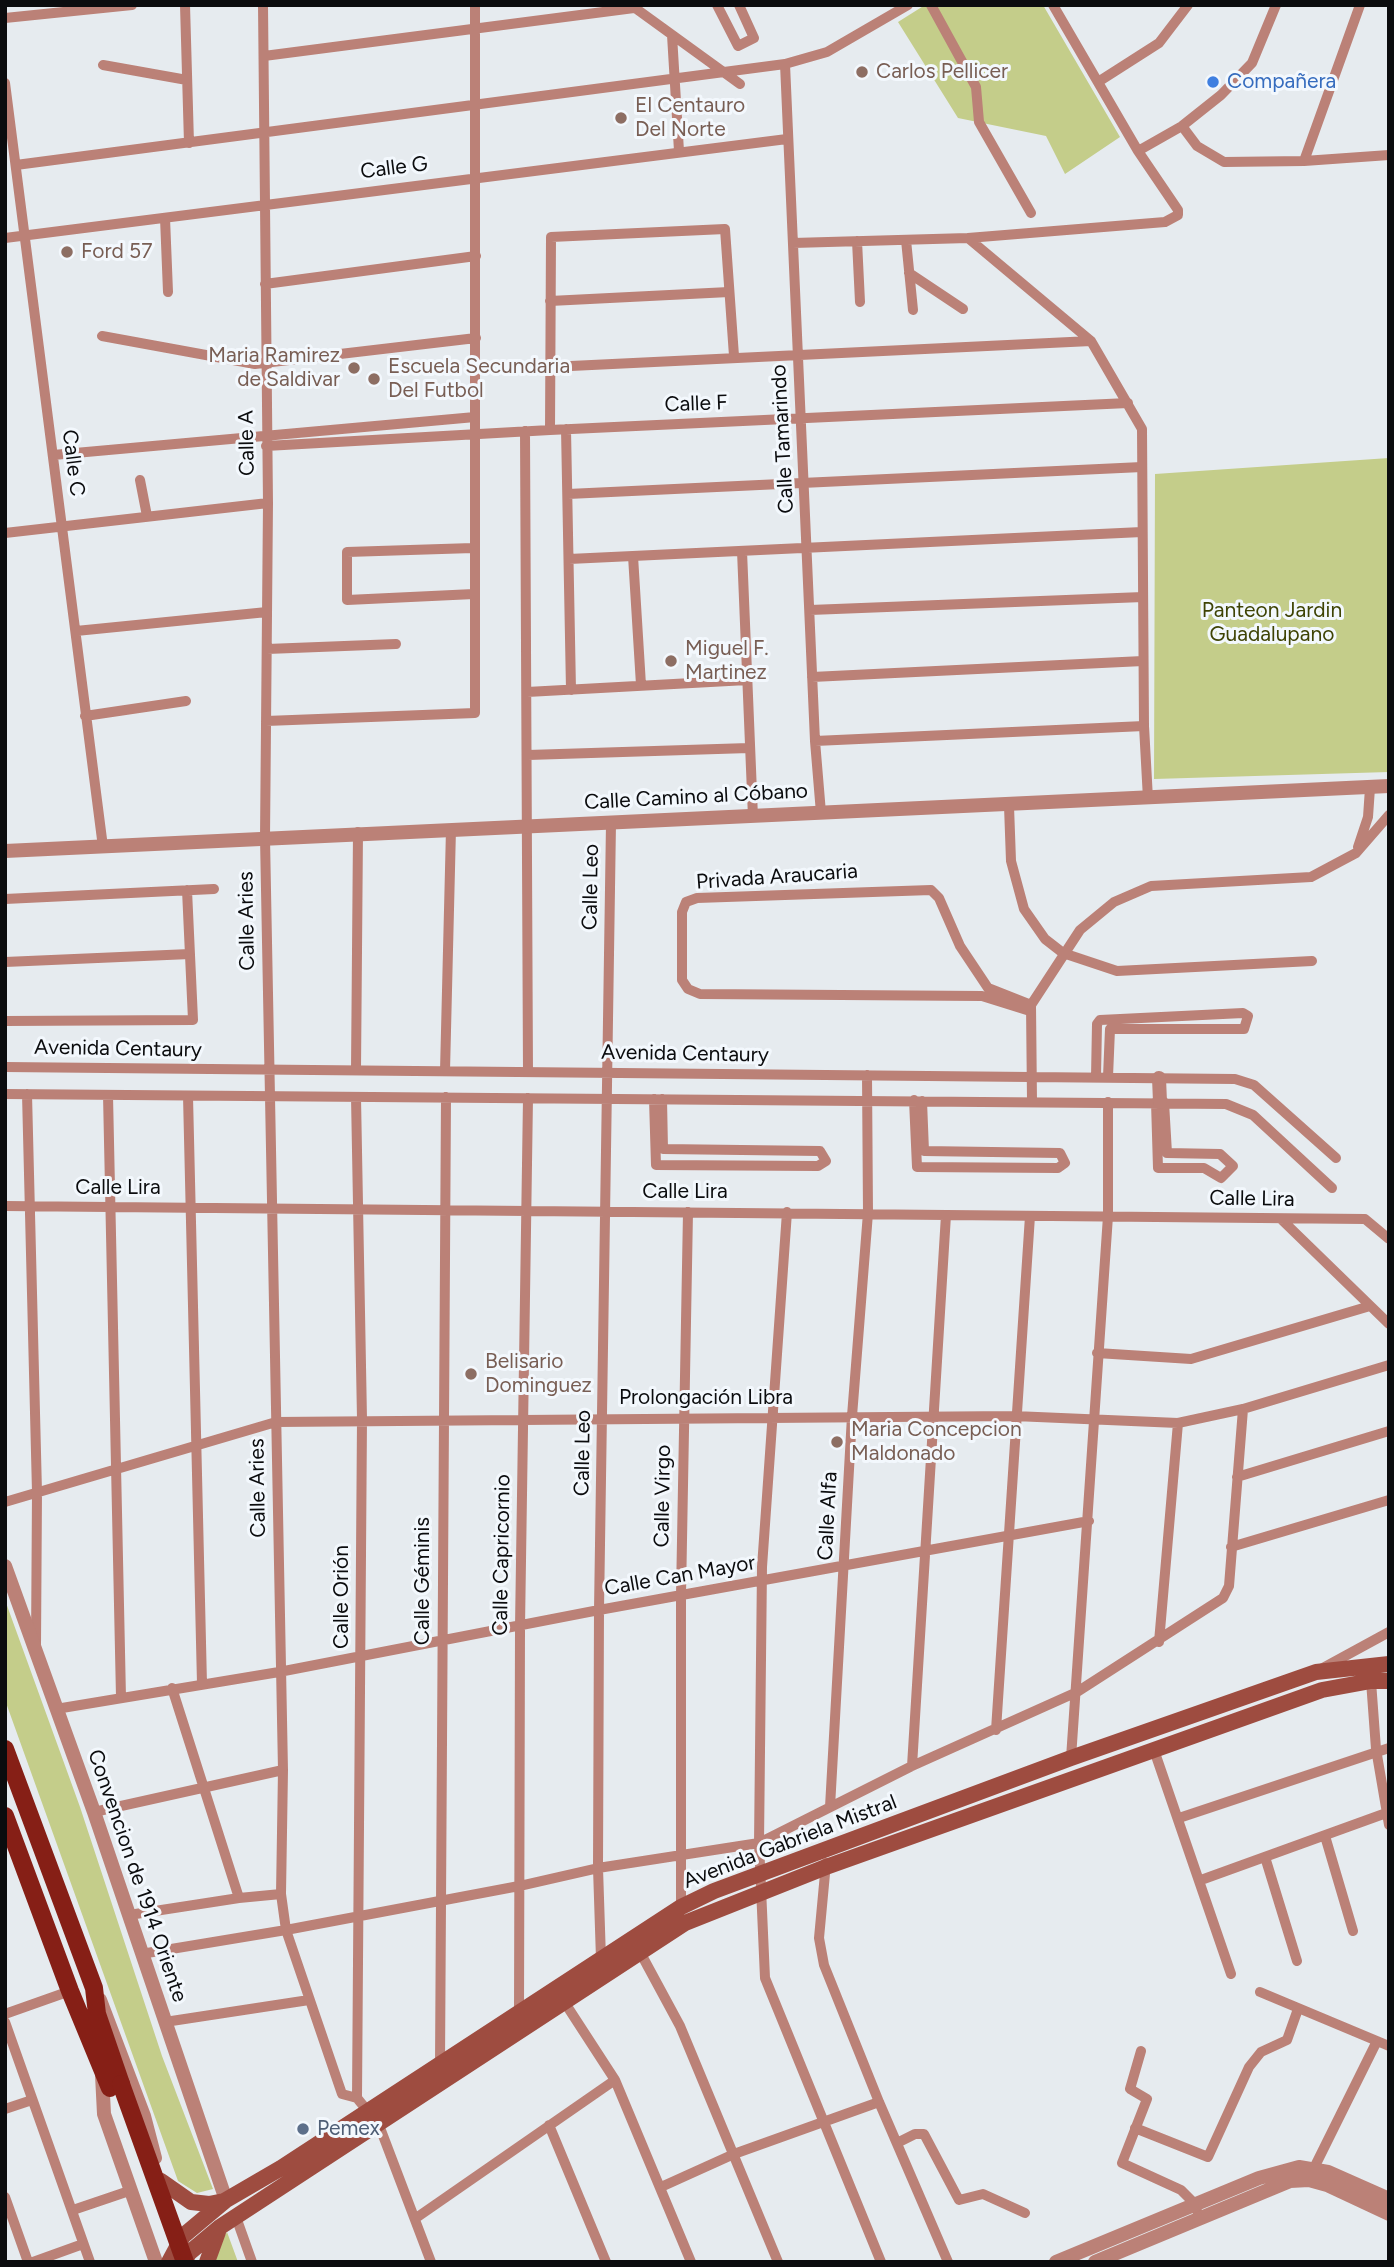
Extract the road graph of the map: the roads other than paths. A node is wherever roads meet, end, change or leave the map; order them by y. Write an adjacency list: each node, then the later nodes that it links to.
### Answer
1 (132, 5): 14 (street)
2 (185, 5): 21 (street)
3 (263, 5): 17 (street, Calle A)
4 (475, 5): 15 (street)
5 (716, 5): 6 (street)
6 (740, 5)
7 (908, 5): 18 (street)
8 (931, 5): 38 (street)
9 (1188, 5): 23 (street)
10 (1276, 5): 27 (street)
11 (1360, 5): 34 (street)
12 (632, 6): 15 (street); 16 (street)
13 (1059, 7): 23 (street)
14 (5, 18)
15 (475, 29): 17 (street); 26 (street)
16 (672, 35): 20 (street); 22 (street)
17 (264, 57): 28 (street, Calle A)
18 (785, 64): 20 (street); 29 (street, Calle Tamarindo)
19 (103, 65): 21 (street)
20 (725, 73): 22 (street); 25 (street)
21 (187, 80): 30 (street)
22 (674, 81): 26 (street); 32 (street)
23 (1098, 82): 31 (street)
24 (5, 83): 35 (street, Calle C)
25 (740, 84)
26 (474, 107): 28 (street); 36 (street)
27 (1182, 126): 31 (street); 34 (street)
28 (264, 134): 30 (street); 37 (street, Calle A)
29 (787, 139): 32 (street, Calle G); 45 (street, Calle Tamarindo)
30 (189, 143): 35 (street)
31 (1138, 150): 42 (street)
32 (679, 152): 36 (street, Calle G)
33 (1389, 155): 34 (street)
34 (1304, 161)
35 (16, 165): 40 (street, Calle C)
36 (475, 177): 37 (street, Calle G); 46 (street)
37 (264, 205): 39 (street, Calle G); 48 (street, Calle A)
38 (1031, 213)
39 (165, 218): 40 (street, Calle G); 49 (street)
40 (25, 235): 41 (street, Calle G); 71 (street, Calle C)
41 (5, 238)
42 (968, 238): 43 (street); 57 (street)
43 (906, 240): 44 (street); 47 (street)
44 (857, 241): 45 (street); 52 (street)
45 (793, 243): 58 (street, Calle Tamarindo)
46 (476, 256): 48 (street); 56 (street)
47 (909, 273): 53 (street); 54 (street)
48 (265, 284): 60 (street, Calle A)
49 (168, 292)
50 (729, 292): 51 (street); 51 (street); 59 (street)
51 (550, 301): 61 (street)
52 (860, 302)
53 (963, 309)
54 (913, 310)
55 (102, 336): 60 (street)
56 (476, 338): 60 (street); 63 (street)
57 (1091, 341): 58 (street); 62 (street)
58 (798, 353): 59 (street); 64 (street, Calle Tamarindo)
59 (734, 356): 61 (street)
60 (260, 363): 69 (street, Calle A)
61 (550, 367): 66 (street)
62 (1128, 403): 64 (street, Calle F); 72 (street)
63 (475, 417): 68 (street); 69 (street)
64 (800, 419): 65 (street, Calle F); 74 (street, Calle Tamarindo)
65 (566, 429): 66 (street, Calle F); 75 (street)
66 (550, 430): 67 (street, Calle F)
67 (525, 431): 68 (street, Calle F); 98 (street)
68 (475, 433): 70 (street, Calle F); 81 (street)
69 (266, 434): 70 (street, Calle A); 71 (street)
70 (266, 446): 76 (street, Calle A)
71 (53, 455): 78 (street, Calle C)
72 (1142, 467): 74 (street); 79 (street)
73 (140, 480): 77 (street)
74 (804, 483): 75 (street); 82 (street, Calle Tamarindo)
75 (568, 494): 85 (street)
76 (268, 502): 77 (street); 89 (street, Calle A)
77 (147, 516): 78 (street)
78 (62, 526): 80 (street); 90 (street, Calle C)
79 (1142, 532): 82 (street); 87 (street)
80 (5, 533)
81 (473, 548): 86 (street); 86 (street)
82 (807, 548): 83 (street); 88 (street, Calle Tamarindo)
83 (742, 551): 84 (street); 95 (street)
84 (633, 556): 85 (street); 96 (street)
85 (569, 559): 97 (street)
86 (474, 594): 101 (street)
87 (1143, 597): 88 (street); 93 (street)
88 (810, 610): 94 (street, Calle Tamarindo)
89 (267, 612): 90 (street); 92 (street, Calle A)
90 (76, 631): 100 (street, Calle C)
91 (396, 643): 92 (street)
92 (267, 649): 101 (street, Calle A)
93 (1143, 661): 94 (street); 102 (street)
94 (812, 677): 103 (street, Calle Tamarindo)
95 (747, 680): 96 (street); 104 (street)
96 (641, 685): 97 (street)
97 (571, 690): 98 (street)
98 (527, 692): 105 (street)
99 (186, 701): 100 (street)
100 (85, 716): 118 (street, Calle C)
101 (266, 721): 117 (street, Calle A)
102 (1144, 726): 103 (street); 108 (street)
103 (815, 741): 110 (street, Calle Tamarindo)
104 (749, 748): 105 (street); 112 (street)
105 (528, 755): 114 (street)
106 (1389, 786): 107 (street, Calle Camino al Cóbano)
107 (1370, 788): 108 (street, Calle Camino al Cóbano); 120 (street)
108 (1148, 799): 109 (street, Calle Camino al Cóbano)
109 (1009, 806): 110 (street, Calle Camino al Cóbano); 124 (street)
110 (821, 813): 112 (street, Calle Camino al Cóbano)
111 (1389, 816): 120 (street)
112 (753, 817): 113 (street, Calle Camino al Cóbano)
113 (611, 823): 114 (street, Calle Camino al Cóbano); 136 (street, Calle Leo)
114 (529, 826): 115 (street, Calle Camino al Cóbano); 135 (street)
115 (451, 829): 116 (street, Calle Camino al Cóbano); 134 (street)
116 (358, 832): 117 (street, Calle Camino al Cóbano); 133 (street)
117 (265, 838): 118 (street, Calle Camino al Cóbano); 132 (street, Calle Aries)
118 (103, 847): 119 (street, Calle Camino al Cóbano)
119 (5, 851)
120 (1356, 853): 124 (street)
121 (214, 888): 122 (street)
122 (187, 890): 123 (street); 125 (street)
123 (5, 899)
124 (1063, 953): 126 (street); 129 (street)
125 (190, 954): 127 (street); 130 (street)
126 (1312, 961)
127 (5, 962)
128 (985, 992): 128 (street, Privada Araucaria); 129 (street, Privada Araucaria)
129 (1031, 1008): 138 (street)
130 (5, 1021)
131 (5, 1067): 132 (street, Avenida Centaury)
132 (268, 1070): 133 (street, Avenida Centaury); 146 (street, Calle Aries)
133 (356, 1070): 134 (street, Avenida Centaury)
134 (445, 1071): 135 (street, Avenida Centaury)
135 (528, 1072): 136 (street, Avenida Centaury)
136 (608, 1073): 137 (street, Avenida Centaury); 150 (street, Calle Leo)
137 (867, 1075): 138 (street, Avenida Centaury); 152 (street, Calle Alfa)
138 (1032, 1077): 139 (street, Avenida Centaury); 154 (street)
139 (1096, 1077): 140 (street, Avenida Centaury); 140 (street)
140 (1108, 1077): 141 (street, Avenida Centaury)
141 (1159, 1078): 156 (street); 157 (street, Avenida Centaury)
142 (5, 1094): 143 (street, Avenida Centaury)
143 (27, 1094): 144 (street, Avenida Centaury); 160 (street)
144 (108, 1095): 145 (street, Avenida Centaury); 161 (street)
145 (188, 1096): 146 (street, Avenida Centaury); 162 (street)
146 (268, 1096): 147 (street, Avenida Centaury); 163 (street, Calle Aries)
147 (356, 1097): 148 (street, Avenida Centaury); 164 (street, Calle Orión)
148 (446, 1097): 149 (street, Avenida Centaury); 165 (street, Calle Géminis)
149 (528, 1098): 150 (street, Avenida Centaury); 166 (street, Calle Capricornio)
150 (608, 1098): 151 (street, Avenida Centaury); 167 (street, Calle Leo)
151 (658, 1099): 151 (street); 152 (street, Avenida Centaury)
152 (867, 1100): 153 (street, Avenida Centaury); 170 (street, Calle Alfa)
153 (918, 1100): 153 (street); 154 (street, Avenida Centaury)
154 (1032, 1101): 155 (street, Avenida Centaury)
155 (1108, 1102): 156 (street, Avenida Centaury); 173 (street)
156 (1160, 1102): 156 (street); 158 (street, Avenida Centaury)
157 (1336, 1157)
158 (1332, 1188)
159 (5, 1206): 160 (street, Calle Lira)
160 (29, 1207): 161 (street, Calle Lira); 197 (street)
161 (109, 1207): 162 (street, Calle Lira); 195 (street)
162 (191, 1208): 163 (street, Calle Lira); 194 (street)
163 (270, 1209): 164 (street, Calle Lira); 191 (street, Calle Aries)
164 (358, 1210): 165 (street, Calle Lira); 189 (street, Calle Orión)
165 (447, 1210): 166 (street, Calle Lira); 187 (street, Calle Géminis)
166 (526, 1211): 167 (street, Calle Lira); 188 (street, Calle Capricornio)
167 (607, 1211): 168 (street, Calle Lira); 183 (street, Calle Leo)
168 (688, 1212): 169 (street, Calle Lira); 184 (street, Calle Virgo)
169 (787, 1212): 170 (street, Calle Lira); 185 (street)
170 (868, 1213): 171 (street, Calle Lira); 181 (street, Calle Alfa)
171 (946, 1215): 172 (street, Calle Lira); 186 (street)
172 (1030, 1216): 173 (street, Calle Lira); 182 (street)
173 (1108, 1216): 174 (street, Calle Lira); 178 (street)
174 (1281, 1219): 175 (street, Calle Lira); 176 (street)
175 (1389, 1239)
176 (1370, 1306): 177 (street); 178 (street)
177 (1389, 1324)
178 (1097, 1353): 190 (street)
179 (1389, 1365): 180 (street, Prolongación Libra)
180 (1243, 1409): 192 (street, Prolongación Libra); 196 (street)
181 (852, 1416): 185 (street, Prolongación Libra); 186 (street, Prolongación Libra); 205 (street, Calle Alfa)
182 (1014, 1416): 186 (street, Prolongación Libra); 190 (street, Prolongación Libra); 201 (street)
183 (603, 1417): 184 (street, Prolongación Libra); 188 (street, Prolongación Libra); 208 (street, Calle Leo)
184 (684, 1417): 185 (street, Prolongación Libra); 207 (street, Calle Virgo)
185 (775, 1417): 206 (street)
186 (933, 1417): 203 (street)
187 (443, 1418): 188 (street, Prolongación Libra); 189 (street, Prolongación Libra); 211 (street, Calle Géminis)
188 (523, 1418): 209 (street, Calle Capricornio)
189 (362, 1419): 191 (street, Prolongación Libra); 214 (street, Calle Orión)
190 (1094, 1419): 192 (street, Prolongación Libra); 200 (street)
191 (276, 1422): 194 (street, Prolongación Libra); 216 (street, Calle Aries)
192 (1178, 1423): 212 (street)
193 (1389, 1432): 196 (street)
194 (198, 1445): 195 (street, Prolongación Libra); 220 (street)
195 (116, 1469): 197 (street, Prolongación Libra); 223 (street)
196 (1237, 1478): 202 (street)
197 (37, 1492): 199 (street, Prolongación Libra); 213 (street)
198 (1389, 1500): 202 (street)
199 (5, 1502)
200 (1088, 1521): 201 (street, Calle Can Mayor); 222 (street)
201 (1006, 1536): 203 (street, Calle Can Mayor); 225 (street)
202 (1231, 1547): 212 (street)
203 (925, 1551): 205 (street, Calle Can Mayor); 231 (street)
204 (5, 1566): 213 (street, Convencion de 1914 Oriente)
205 (845, 1566): 206 (street, Calle Can Mayor); 234 (street, Calle Alfa)
206 (764, 1580): 207 (street, Calle Can Mayor); 242 (street)
207 (681, 1595): 208 (street, Calle Can Mayor); 244 (street, Calle Virgo)
208 (599, 1610): 209 (street, Calle Can Mayor); 247 (street, Calle Leo)
209 (520, 1627): 211 (street, Calle Can Mayor); 250 (street, Calle Capricornio)
210 (1389, 1633): 217 (street)
211 (442, 1641): 214 (street, Calle Can Mayor); 254 (street, Calle Géminis)
212 (1159, 1642): 222 (street)
213 (36, 1652): 224 (street, Convencion de 1914 Oriente)
214 (361, 1657): 216 (street, Calle Can Mayor); 256 (street, Calle Orión)
215 (1389, 1664): 217 (main road, Avenida Gabriela Mistral)
216 (279, 1672): 220 (street, Calle Can Mayor); 232 (street, Calle Aries)
217 (1316, 1672): 230 (main road, Avenida Gabriela Mistral)
218 (1371, 1681): 219 (main road, Avenida Gabriela Mistral); 228 (street); 229 (main road, Avenida Gabriela Mistral)
219 (1389, 1681)
220 (202, 1684): 221 (street, Calle Can Mayor)
221 (172, 1688): 223 (street, Calle Can Mayor); 233 (street)
222 (1077, 1692): 225 (street); 230 (street)
223 (121, 1697): 224 (street, Calle Can Mayor)
224 (56, 1710): 235 (street, Convencion de 1914 Oriente)
225 (996, 1730): 231 (street)
226 (1389, 1748): 228 (street)
227 (5, 1749): 237 (main road)
228 (1376, 1749): 236 (street); 238 (street)
229 (1154, 1750): 238 (street); 246 (main road, Avenida Gabriela Mistral)
230 (1071, 1758): 243 (main road, Avenida Gabriela Mistral)
231 (912, 1766): 234 (street)
232 (283, 1770): 233 (street); 252 (street, Calle Aries)
233 (204, 1788): 235 (street); 253 (street)
234 (830, 1807): 242 (street)
235 (94, 1812): 257 (street, Convencion de 1914 Oriente)
236 (1387, 1812): 240 (street); 241 (street)
237 (29, 1816): 239 (street); 265 (main road)
238 (1179, 1818): 249 (street)
239 (6, 1821): 266 (main road)
240 (1389, 1825)
241 (1325, 1836): 245 (street); 259 (street)
242 (759, 1843): 244 (street); 248 (street)
243 (825, 1849): 246 (street); 248 (main road, Avenida Gabriela Mistral)
244 (679, 1855): 247 (street); 255 (street, Calle Virgo)
245 (1265, 1857): 249 (street); 263 (street)
246 (826, 1867): 251 (main road, Avenida Gabriela Mistral); 284 (street)
247 (598, 1868): 250 (street); 262 (street, Calle Leo)
248 (760, 1872): 251 (street); 255 (main road, Avenida Gabriela Mistral)
249 (1201, 1880): 264 (street)
250 (519, 1886): 254 (street); 271 (street, Calle Capricornio)
251 (761, 1891): 260 (main road, Avenida Gabriela Mistral); 287 (street)
252 (281, 1894): 253 (street); 258 (street, Calle Aries)
253 (239, 1898): 257 (street)
254 (440, 1899): 256 (street); 278 (street, Calle Géminis)
255 (681, 1907): 262 (main road, Avenida Gabriela Mistral)
256 (360, 1914): 258 (street); 282 (street, Calle Orión)
257 (129, 1915): 261 (street, Convencion de 1914 Oriente)
258 (286, 1930): 261 (street); 268 (street, Calle Aries)
259 (1353, 1931)
260 (640, 1952): 269 (main road, Avenida Gabriela Mistral); 292 (street)
261 (141, 1954): 274 (street, Convencion de 1914 Oriente)
262 (601, 1959): 271 (main road, Avenida Gabriela Mistral)
263 (1297, 1961)
264 (1231, 1974)
265 (94, 1988): 281 (main road); 294 (street)
266 (70, 1991): 272 (street); 279 (main road)
267 (1260, 1992): 270 (street)
268 (309, 2000): 274 (street); 282 (street, Calle Aries)
269 (565, 2003): 280 (street); 288 (main road, Avenida Gabriela Mistral)
270 (1298, 2009): 275 (street); 290 (street)
271 (519, 2013): 278 (main road, Avenida Gabriela Mistral)
272 (5, 2014)
273 (5, 2022): 283 (street)
274 (165, 2022): 299 (street, Convencion de 1914 Oriente)
275 (1377, 2041): 276 (street); 293 (street)
276 (1389, 2046)
277 (1141, 2051): 290 (street)
278 (440, 2064): 286 (main road, Avenida Gabriela Mistral)
279 (102, 2071): 281 (main road); 296 (street)
280 (615, 2080): 289 (street); 295 (street)
281 (116, 2086): 310 (main road)
282 (358, 2098): 286 (street, Calle Aries)
283 (32, 2100): 285 (street); 301 (street)
284 (879, 2102): 287 (street); 291 (street)
285 (5, 2109)
286 (367, 2112): 288 (street, Calle Aries); 299 (main road, Avenida Gabriela Mistral)
287 (822, 2121): 292 (street); 320 (street)
288 (379, 2124): 304 (main road, Avenida Gabriela Mistral); 305 (street)
289 (549, 2125): 305 (street); 317 (street)
290 (1135, 2128): 300 (street)
291 (897, 2143): 302 (street); 321 (street)
292 (734, 2154): 295 (street); 319 (street)
293 (1314, 2168): 298 (street); 300 (street)
294 (161, 2181): 299 (main road); 308 (street)
295 (661, 2187): 318 (street)
296 (132, 2190): 301 (street); 313 (street)
297 (5, 2197): 311 (street)
298 (1389, 2199)
299 (226, 2200): 308 (main road, Avenida Gabriela Mistral)
300 (1195, 2204): 306 (street); 322 (street)
301 (73, 2210): 309 (street)
302 (1025, 2213)
303 (1389, 2214): 306 (street)
304 (236, 2217): 307 (main road, Avenida Gabriela Mistral); 315 (street)
305 (416, 2218): 316 (street)
306 (1198, 2220): 323 (street)
307 (220, 2227): 310 (main road, Avenida Gabriela Mistral); 314 (main road)
308 (183, 2236): 310 (main road, Avenida Gabriela Mistral)
309 (83, 2244): 311 (street); 312 (street)
310 (182, 2260)
311 (31, 2262)
312 (90, 2262)
313 (156, 2262)
314 (206, 2262)
315 (252, 2262)
316 (431, 2262)
317 (606, 2262)
318 (691, 2262)
319 (778, 2262)
320 (881, 2262)
321 (948, 2262)
322 (1056, 2262)
323 (1095, 2262)

